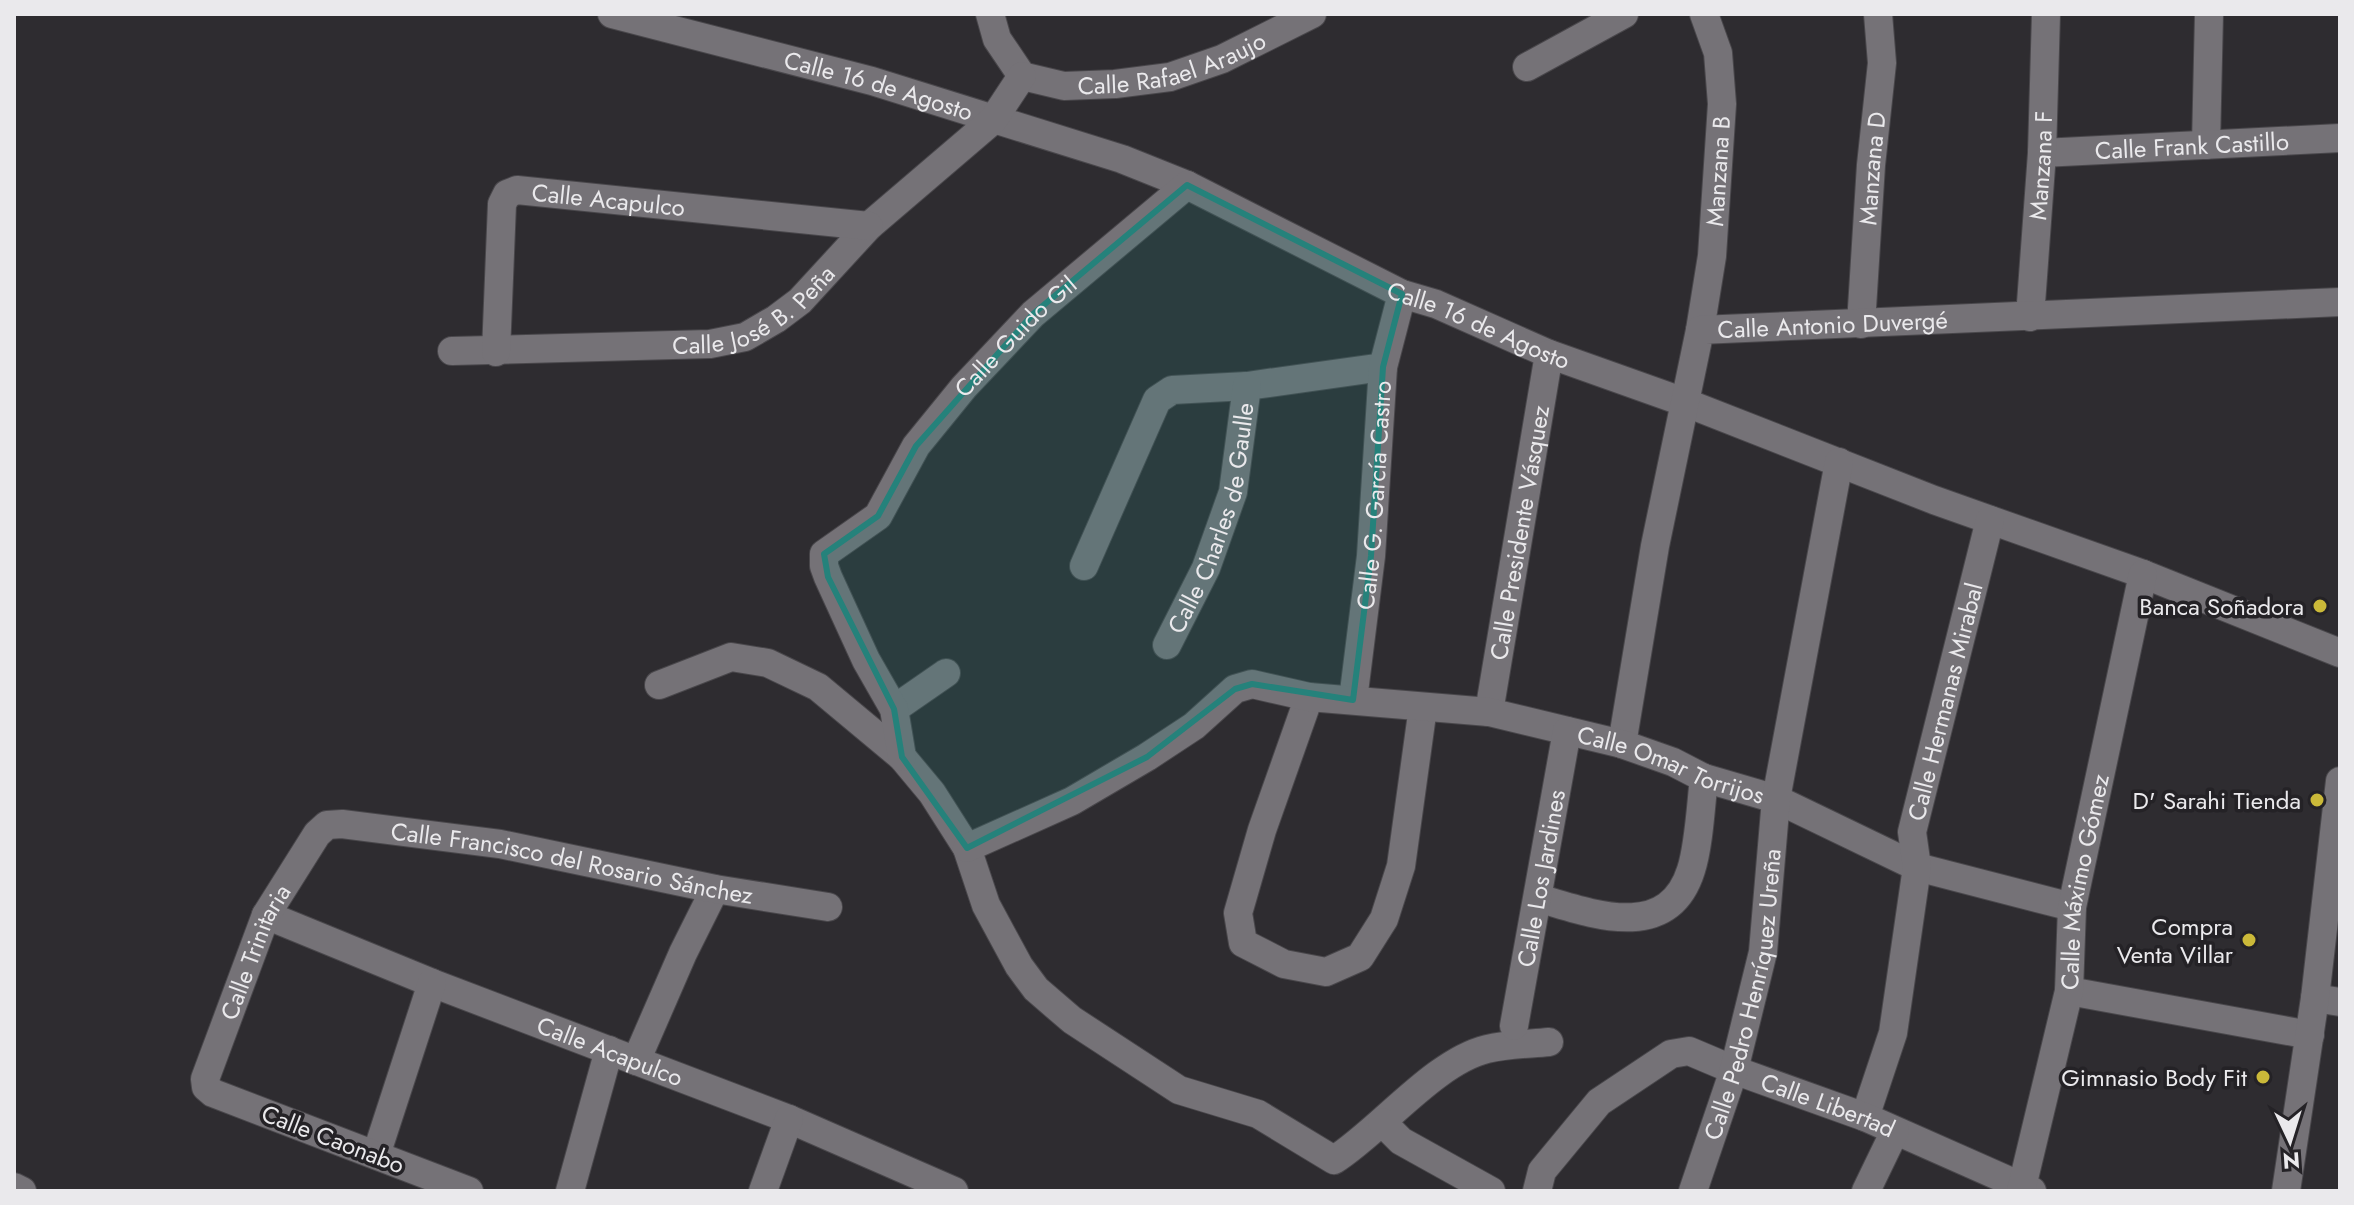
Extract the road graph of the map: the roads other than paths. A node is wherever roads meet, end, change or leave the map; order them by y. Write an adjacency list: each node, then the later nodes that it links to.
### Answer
1 (612, 14): 11 (street, Calle 16 de Agosto)
2 (990, 14): 10 (street)
3 (1312, 14): 10 (street, Calle Rafael Araujo)
4 (1624, 14): 9 (street)
5 (1704, 14): 21 (street, Manzana B)
6 (1878, 14): 20 (street, Manzana D)
7 (2046, 14): 14 (street, Manzana F)
8 (2209, 14): 13 (street)
9 (1527, 67)
10 (1022, 76): 11 (street, Calle José B. Peña)
11 (993, 120): 15 (street, Calle 16 de Agosto); 16 (street, Calle José B. Peña)
12 (2340, 138): 13 (street, Calle Frank Castillo)
13 (2206, 145): 14 (street, Calle Frank Castillo)
14 (2042, 153): 19 (street, Manzana F)
15 (1187, 185): 17 (street, Calle 16 de Agosto); 39 (street, Calle Guido Gil)
16 (869, 226): 23 (street, Calle José B. Peña); 23 (street, Calle Acapulco)
17 (1402, 294): 24 (street, Calle 16 de Agosto); 25 (street, Calle G. García Castro)
18 (2340, 302): 19 (street, Calle Antonio Duvergé)
19 (2030, 317): 20 (street, Calle Antonio Duvergé)
20 (1861, 324): 21 (street, Calle Antonio Duvergé)
21 (1700, 330): 27 (street, Calle Antonio Duvergé)
22 (452, 351): 23 (street, Calle José B. Peña)
23 (496, 352)
24 (1549, 354): 27 (street, Calle 16 de Agosto); 40 (street, Calle Presidente Vásquez)
25 (1383, 367): 26 (street); 37 (street, Calle G. García Castro)
26 (1247, 386): 30 (street); 32 (street, Calle Charles de Gaulle)
27 (1684, 402): 28 (street, Calle 16 de Agosto); 42 (street, Calle Antonio Duvergé)
28 (1839, 462): 29 (street, Calle 16 de Agosto); 46 (street, Calle Pedro Henríquez Ureña)
29 (1990, 520): 31 (street, Calle 16 de Agosto); 49 (street, Calle Hermanas Mirabal)
30 (1084, 566)
31 (2143, 574): 33 (street, Calle 16 de Agosto); 53 (street, Calle Máximo Gómez)
32 (1167, 645)
33 (2340, 653)
34 (946, 673): 39 (street)
35 (659, 685): 43 (street)
36 (1309, 697): 37 (street, Calle Omar Torrijos); 38 (street); 48 (street, Calle Omar Torrijos)
37 (1353, 700): 38 (street, Calle Omar Torrijos)
38 (1423, 707): 40 (street, Calle Omar Torrijos)
39 (894, 709): 43 (street)
40 (1489, 712): 41 (street, Calle Omar Torrijos)
41 (1567, 731): 42 (street, Calle Omar Torrijos); 51 (street, Calle Los Jardines)
42 (1622, 744): 44 (street, Calle Omar Torrijos)
43 (902, 757): 48 (street)
44 (1704, 778): 46 (street, Calle Omar Torrijos); 51 (street)
45 (2340, 781): 57 (street)
46 (1776, 799): 49 (street, Calle Omar Torrijos); 63 (street, Calle Pedro Henríquez Ureña)
47 (317, 834): 50 (street, Calle Francisco del Rosario Sánchez); 54 (street, Calle Trinitaria)
48 (967, 848): 67 (street)
49 (1917, 867): 53 (street, Calle Omar Torrijos); 65 (street, Calle Hermanas Mirabal)
50 (715, 889): 52 (street, Calle Francisco del Rosario Sánchez); 62 (street)
51 (1538, 898): 58 (street, Calle Los Jardines)
52 (828, 907)
53 (2072, 907): 56 (street, Calle Máximo Gómez)
54 (266, 915): 55 (street, Calle Acapulco); 64 (street, Calle Trinitaria)
55 (432, 983): 61 (street, Calle Acapulco); 69 (street)
56 (2069, 991): 59 (street); 71 (street, Calle Máximo Gómez)
57 (2328, 1000): 59 (street)
58 (1514, 1026)
59 (2310, 1035): 81 (street)
60 (1549, 1042): 67 (street)
61 (609, 1050): 62 (street, Calle Acapulco); 74 (street)
62 (636, 1061): 66 (street, Calle Acapulco)
63 (1734, 1070): 65 (street, Calle Libertad); 78 (street, Calle Libertad); 79 (street, Calle Pedro Henríquez Ureña)
64 (205, 1079): 69 (street, Calle Caonabo)
65 (1865, 1117): 68 (street, Calle Libertad)
66 (789, 1119): 75 (street); 76 (street, Calle Acapulco)
67 (1382, 1122): 77 (street)
68 (1895, 1131): 71 (street, Calle Libertad); 80 (street)
69 (376, 1155): 73 (street, Calle Caonabo)
70 (14, 1187): 72 (street)
71 (2025, 1190)
72 (22, 1191)
73 (469, 1191)
74 (570, 1191)
75 (763, 1191)
76 (954, 1191)
77 (1491, 1191)
78 (1537, 1191)
79 (1693, 1191)
80 (1866, 1191)
81 (2286, 1191)

